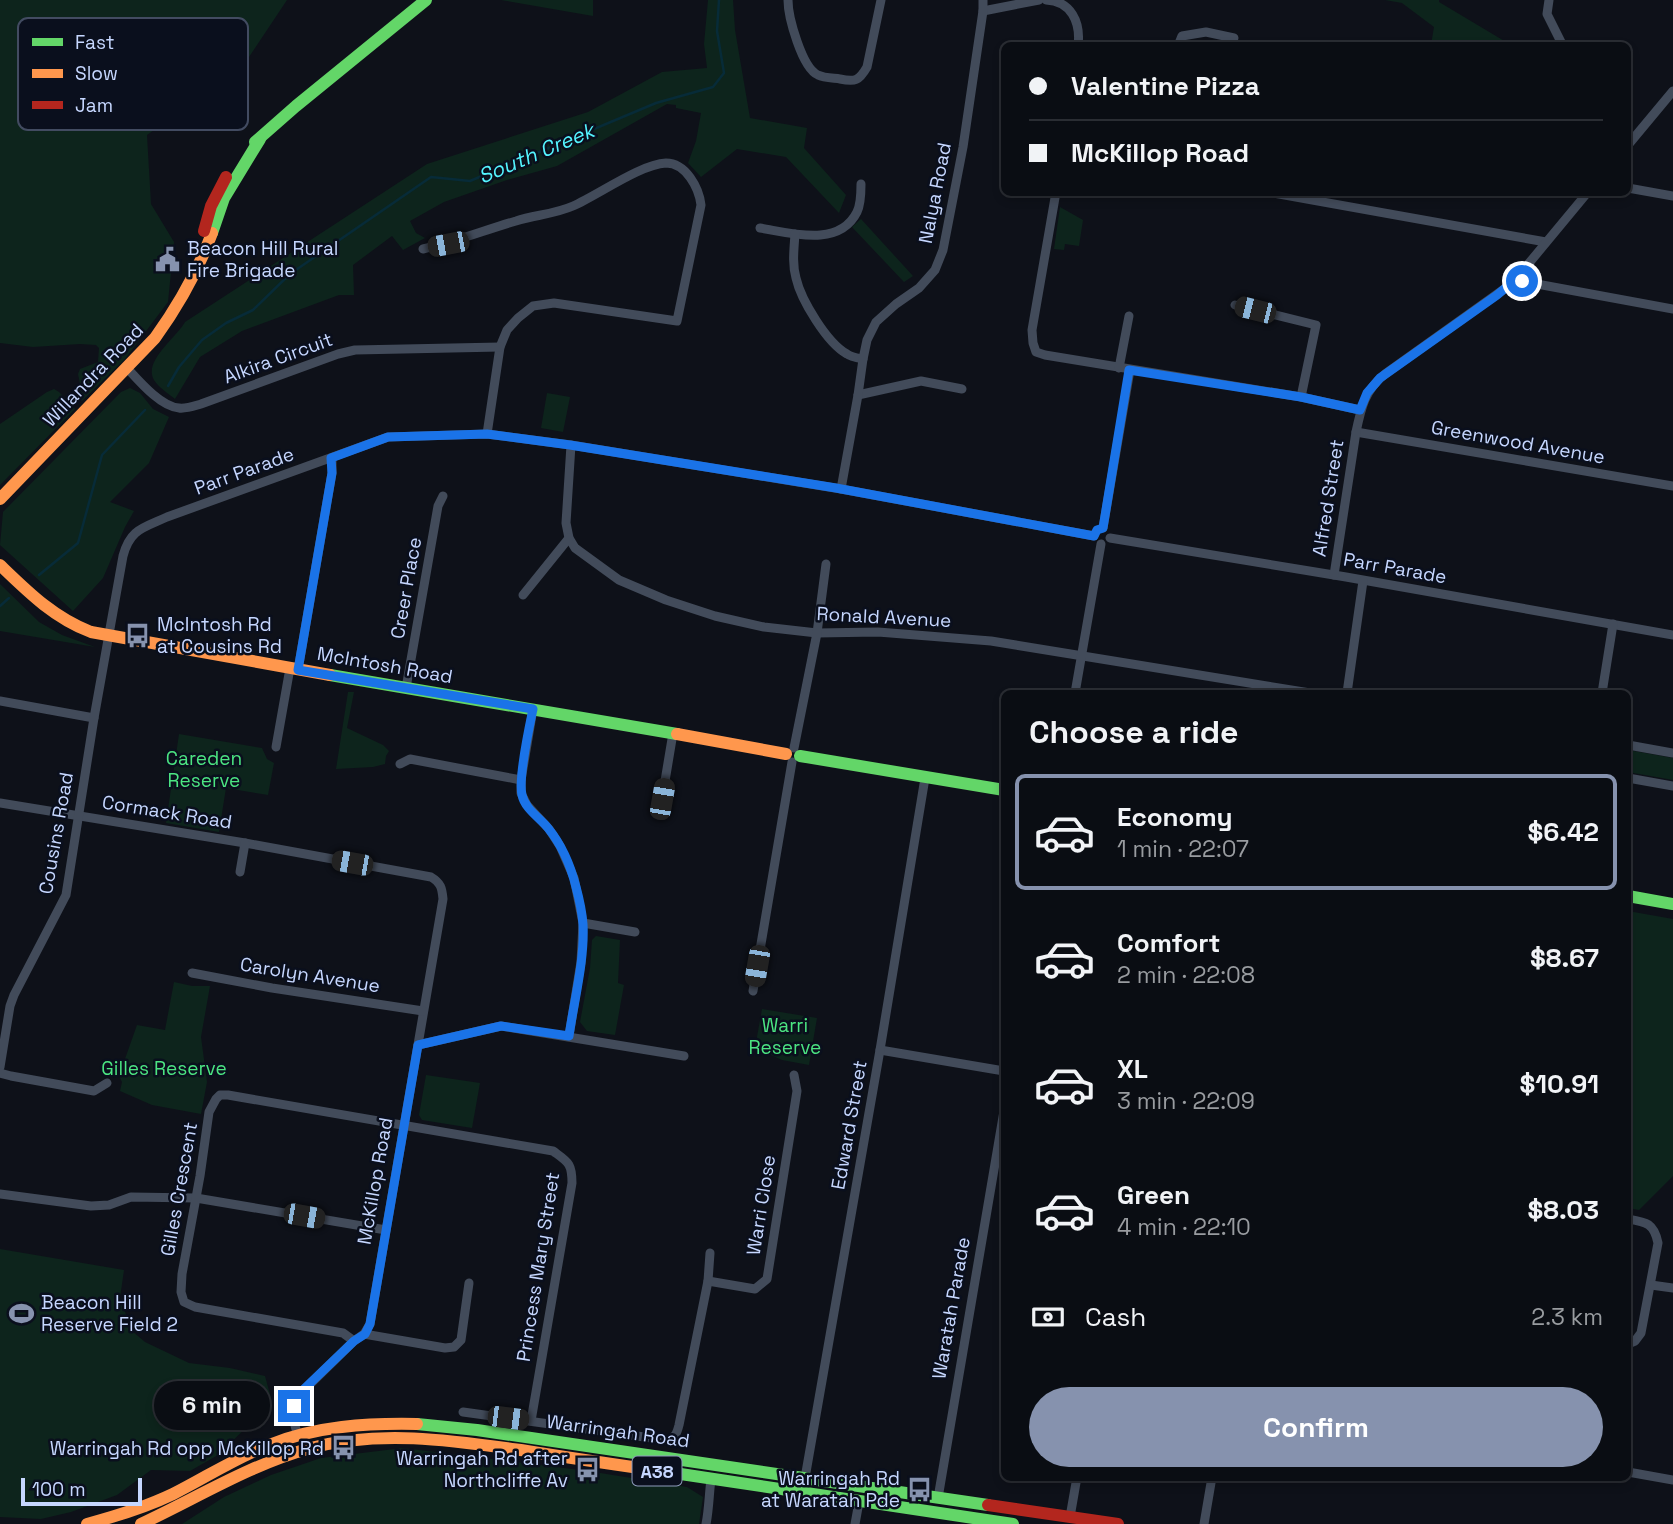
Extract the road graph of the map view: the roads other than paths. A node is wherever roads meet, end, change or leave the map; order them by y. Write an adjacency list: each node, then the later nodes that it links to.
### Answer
1 (426, 0): 31 (main road, Willandra Road)
2 (788, 0): 3 (street)
3 (881, 0)
4 (983, 0): 8 (street, Nalya Road)
5 (1039, 0): 8 (street)
6 (1046, 0): 10 (street)
7 (1549, 0): 12 (street)
8 (983, 11): 30 (street, Nalya Road)
9 (1234, 38): 11 (street)
10 (1078, 42)
11 (1180, 42)
12 (1561, 42)
13 (1673, 91): 14 (street)
14 (1631, 141)
15 (861, 184): 22 (street)
16 (1631, 189): 20 (street)
17 (1055, 196): 32 (street)
18 (1305, 196): 23 (street)
19 (1585, 196): 23 (street, Alfred Street)
20 (1673, 196)
21 (760, 228): 22 (street)
22 (795, 234): 30 (street)
23 (1546, 242): 25 (street, Alfred Street)
24 (423, 249): 29 (street)
25 (1515, 280): 27 (street); 37 (street, Alfred Street)
26 (1235, 305): 36 (street)
27 (1673, 309)
28 (1129, 316): 32 (street)
29 (500, 347): 31 (street, Alkira Circuit); 39 (street)
30 (863, 359): 35 (street, Nalya Road)
31 (127, 368): 45 (main road, Willandra Road)
32 (1119, 368): 33 (street)
33 (1129, 370): 36 (street); 46 (street)
34 (962, 389): 35 (street)
35 (858, 395): 43 (street, Nalya Road)
36 (1301, 397): 37 (street)
37 (1360, 410): 38 (street, Alfred Street)
38 (1356, 432): 42 (street, Greenwood Avenue); 53 (street, Alfred Street)
39 (487, 434): 40 (street, Parr Parade); 41 (street, Parr Parade)
40 (570, 445): 43 (street, Parr Parade); 48 (street)
41 (331, 458): 59 (street, Parr Parade); 61 (street)
42 (1673, 486)
43 (841, 489): 47 (street, Parr Parade)
44 (443, 496): 62 (street, Creer Place)
45 (0, 499)
46 (1103, 528): 47 (street); 49 (street)
47 (1094, 536): 50 (street)
48 (569, 538): 55 (street); 57 (street, Ronald Avenue)
49 (1110, 538): 50 (street); 53 (street, Parr Parade)
50 (1101, 544): 60 (street)
51 (826, 564): 57 (street)
52 (0, 565): 59 (main road, McIntosh Road)
53 (1334, 575): 54 (street, Parr Parade)
54 (1363, 581): 56 (street, Parr Parade); 65 (street)
55 (523, 595)
56 (1613, 624): 58 (street, Parr Parade); 66 (street)
57 (817, 633): 60 (street, Ronald Avenue); 74 (street)
58 (1673, 635)
59 (108, 636): 61 (main road, McIntosh Road); 69 (street, Cousins Road)
60 (1082, 655): 63 (street); 64 (street, Ronald Avenue)
61 (294, 669): 62 (main road, McIntosh Road); 72 (street)
62 (406, 688): 68 (main road, McIntosh Road)
63 (1076, 690)
64 (1292, 690)
65 (1347, 690)
66 (1602, 690)
67 (0, 701): 69 (street)
68 (533, 709): 70 (main road, McIntosh Road); 78 (street)
69 (94, 718): 83 (street, Cousins Road)
70 (673, 733): 74 (main road, McIntosh Road); 81 (street)
71 (1631, 746): 73 (street)
72 (276, 747)
73 (1673, 753)
74 (793, 755): 76 (main road, McIntosh Road); 92 (street)
75 (400, 764): 78 (street)
76 (925, 778): 80 (main road, McIntosh Road); 96 (street, Edward Street)
77 (1631, 779): 79 (street)
78 (521, 780): 89 (street)
79 (1673, 786)
80 (1001, 790)
81 (662, 799)
82 (0, 803): 83 (street, Cormack Road)
83 (78, 815): 84 (street, Cormack Road); 98 (street, Cousins Road)
84 (245, 843): 85 (street, Cormack Road); 86 (street, Cormack Road)
85 (240, 872)
86 (442, 888): 93 (street, McKillop Road)
87 (1631, 897): 88 (main road)
88 (1673, 904)
89 (583, 923): 90 (street); 94 (street)
90 (635, 932)
91 (192, 973): 93 (street, Carolyn Avenue)
92 (753, 991)
93 (423, 1012): 95 (street, McKillop Road)
94 (569, 1036): 95 (street); 97 (street)
95 (418, 1045): 103 (street, McKillop Road)
96 (880, 1050): 99 (street); 124 (street, Edward Street)
97 (684, 1056)
98 (0, 1067)
99 (1001, 1070)
100 (0, 1073): 102 (street)
101 (794, 1075): 110 (street, Warri Close)
102 (107, 1083)
103 (404, 1125): 106 (street, Gilles Crescent); 108 (street, McKillop Road); 118 (street, Princess Mary Street)
104 (1001, 1129): 130 (street, Waratah Parade)
105 (0, 1194): 106 (street)
106 (196, 1198): 108 (street); 115 (street, Gilles Crescent)
107 (1631, 1219): 112 (street)
108 (386, 1230): 114 (street, McKillop Road)
109 (710, 1253): 110 (street)
110 (708, 1281): 119 (street, Warringah Road)
111 (469, 1283): 114 (street)
112 (1651, 1285): 113 (street); 116 (street)
113 (1673, 1288)
114 (365, 1334): 115 (street)
115 (354, 1341): 120 (street)
116 (1631, 1343)
117 (463, 1412): 118 (street, Warringah Road)
118 (531, 1421): 119 (street, Warringah Road)
119 (631, 1434): 122 (street)
120 (298, 1435): 121 (main road); 122 (main road, Warringah Road / A38); 134 (main road, Warringah Road / A38)
121 (303, 1450): 125 (main road, Warringah Road / A38); 135 (main road, Warringah Road / A38)
122 (628, 1452): 124 (main road, Warringah Road / A38)
123 (1631, 1473): 126 (street)
124 (805, 1478): 129 (main road, Warringah Road / A38)
125 (711, 1479): 131 (main road, Warringah Road / A38); 136 (street)
126 (1673, 1480)
127 (1076, 1481): 133 (street)
128 (1211, 1481): 140 (street)
129 (861, 1486): 130 (main road, Warringah Road / A38); 131 (main road)
130 (938, 1498): 132 (main road, Waratah Parade); 133 (main road, Warringah Road / A38)
131 (859, 1502): 132 (main road, Warringah Road / A38); 137 (street)
132 (936, 1513): 138 (main road, Warringah Road / A38)
133 (1070, 1517): 139 (main road, Warringah Road / A38)
134 (87, 1524)
135 (141, 1524)
136 (706, 1524)
137 (855, 1524)
138 (1008, 1524)
139 (1118, 1524)
140 (1204, 1524)

